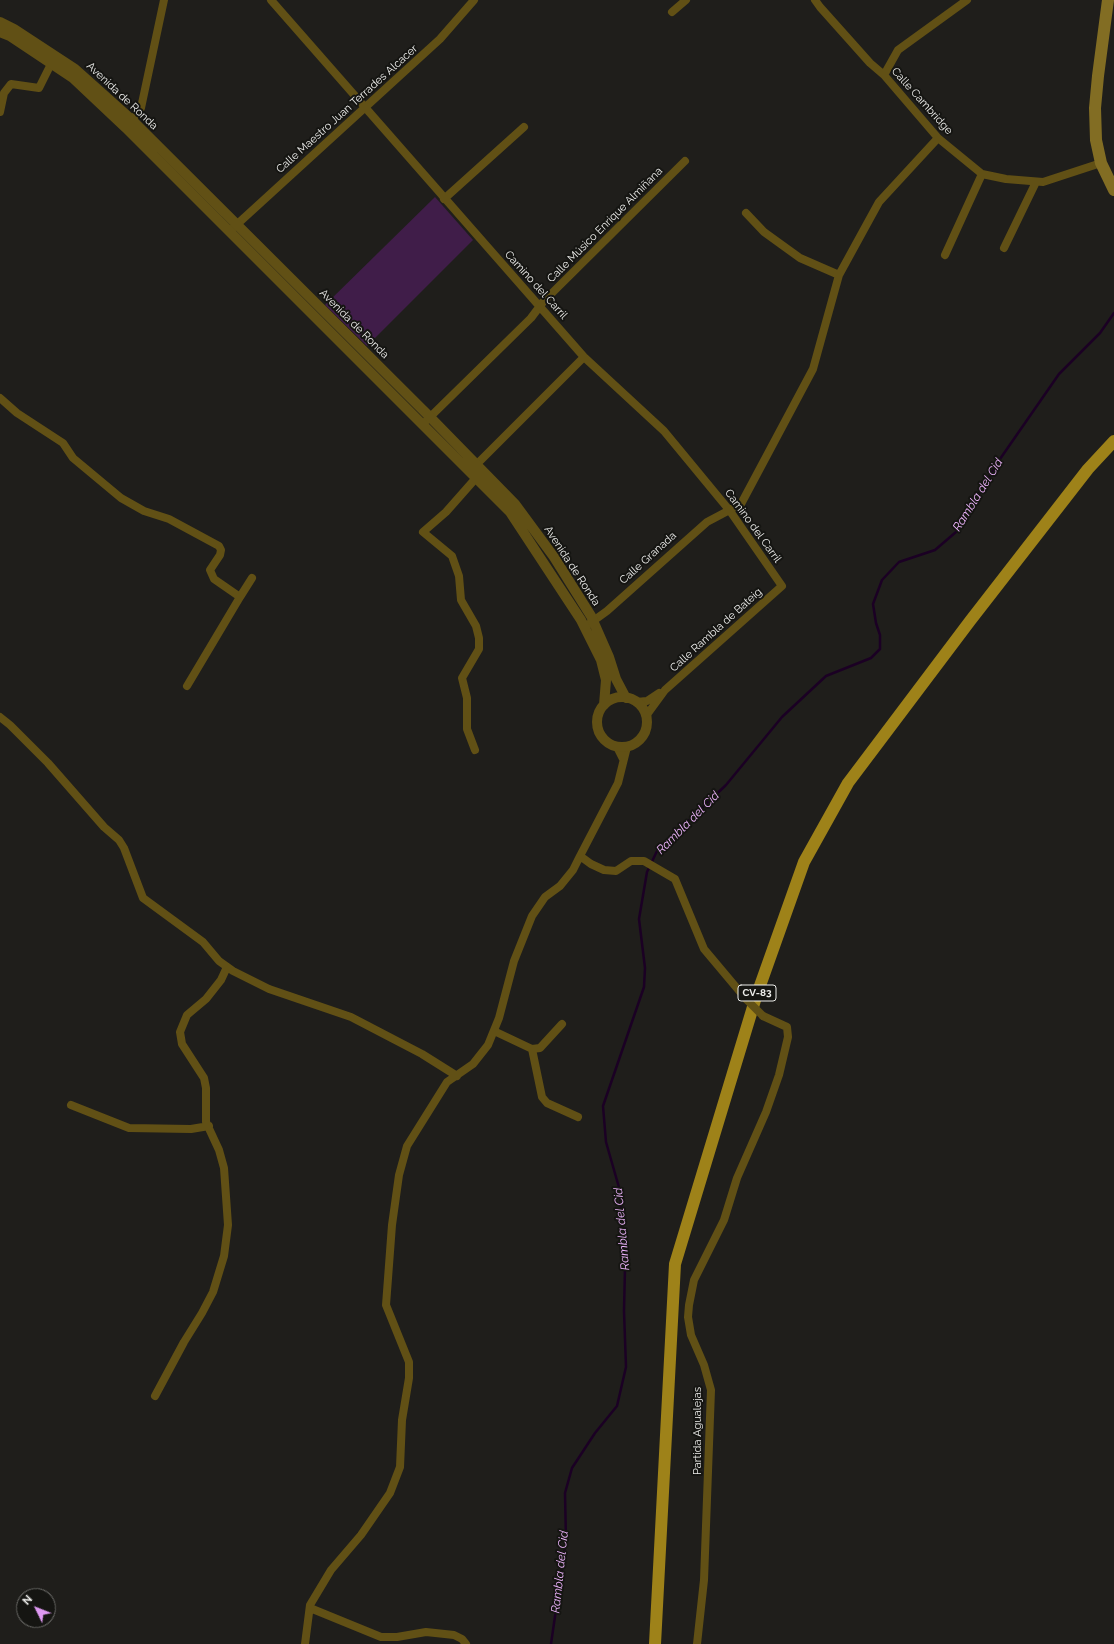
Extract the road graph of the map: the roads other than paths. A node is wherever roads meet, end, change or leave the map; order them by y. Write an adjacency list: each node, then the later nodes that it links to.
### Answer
1 (164, 0): 15 (street)
2 (270, 0): 13 (street, Camino del Carril)
3 (474, 0): 13 (street, Calle Maestro Juan Terrades Alcacer)
4 (686, 0): 8 (street)
5 (815, 0): 12 (street, Calle Cambridge)
6 (967, 0): 12 (street)
7 (1108, 0): 19 (main road)
8 (672, 12)
9 (0, 22): 15 (street, Avenida de Ronda)
10 (0, 32): 11 (street, Avenida de Ronda)
11 (51, 64): 14 (street); 15 (street, Avenida de Ronda)
12 (884, 74): 17 (street, Calle Cambridge)
13 (364, 108): 23 (street, Camino del Carril); 25 (street, Calle Maestro Juan Terrades Alcacer)
14 (0, 112)
15 (129, 124): 25 (street, Avenida de Ronda)
16 (524, 127): 23 (street)
17 (938, 138): 20 (street, Calle Cambridge); 28 (street, Calle Granada)
18 (685, 161): 29 (street, Calle Músico Enrique Almiñana)
19 (1101, 163): 21 (street, Calle Cambridge); 22 (main road)
20 (982, 174): 21 (street, Calle Cambridge); 27 (street)
21 (1036, 182): 26 (street)
22 (1114, 190)
23 (444, 199): 29 (street, Camino del Carril)
24 (746, 213): 28 (street)
25 (233, 227): 32 (street, Avenida de Ronda)
26 (1004, 248)
27 (945, 255)
28 (840, 275): 35 (street, Calle Granada)
29 (540, 308): 30 (street, Camino del Carril); 32 (street, Calle Músico Enrique Almiñana)
30 (584, 357): 34 (street); 35 (street, Camino del Carril)
31 (0, 398): 38 (street)
32 (427, 420): 34 (street, Avenida de Ronda)
33 (1114, 441): 62 (main road, CV-83)
34 (474, 471): 39 (street, Avenida de Ronda); 48 (street)
35 (730, 511): 37 (street, Camino del Carril); 39 (street, Calle Granada)
36 (252, 578): 38 (street)
37 (782, 586): 41 (street, Calle Rambla de Bateig)
38 (240, 596): 40 (street)
39 (589, 624): 42 (street, Avenida de Ronda); 44 (street, Avenida de Ronda)
40 (187, 686)
41 (665, 690): 43 (street, Calle Rambla de Bateig); 45 (street, Calle Rambla de Bateig)
42 (626, 698): 43 (street); 44 (street)
43 (636, 702): 45 (street)
44 (604, 705): 47 (street)
45 (646, 716): 47 (street)
46 (0, 717): 50 (street)
47 (622, 747): 49 (street)
48 (475, 750)
49 (580, 856): 52 (street); 63 (street, Partida Agualejas, bridge)
50 (227, 967): 54 (street); 57 (street)
51 (562, 1024): 53 (street)
52 (494, 1031): 53 (street); 54 (street)
53 (532, 1049): 56 (street)
54 (457, 1076): 59 (street)
55 (71, 1105): 57 (street)
56 (578, 1117)
57 (209, 1126): 58 (street)
58 (155, 1396)
59 (310, 1608): 60 (street); 61 (street)
60 (305, 1644)
61 (466, 1644)
62 (655, 1644)
63 (697, 1644)

